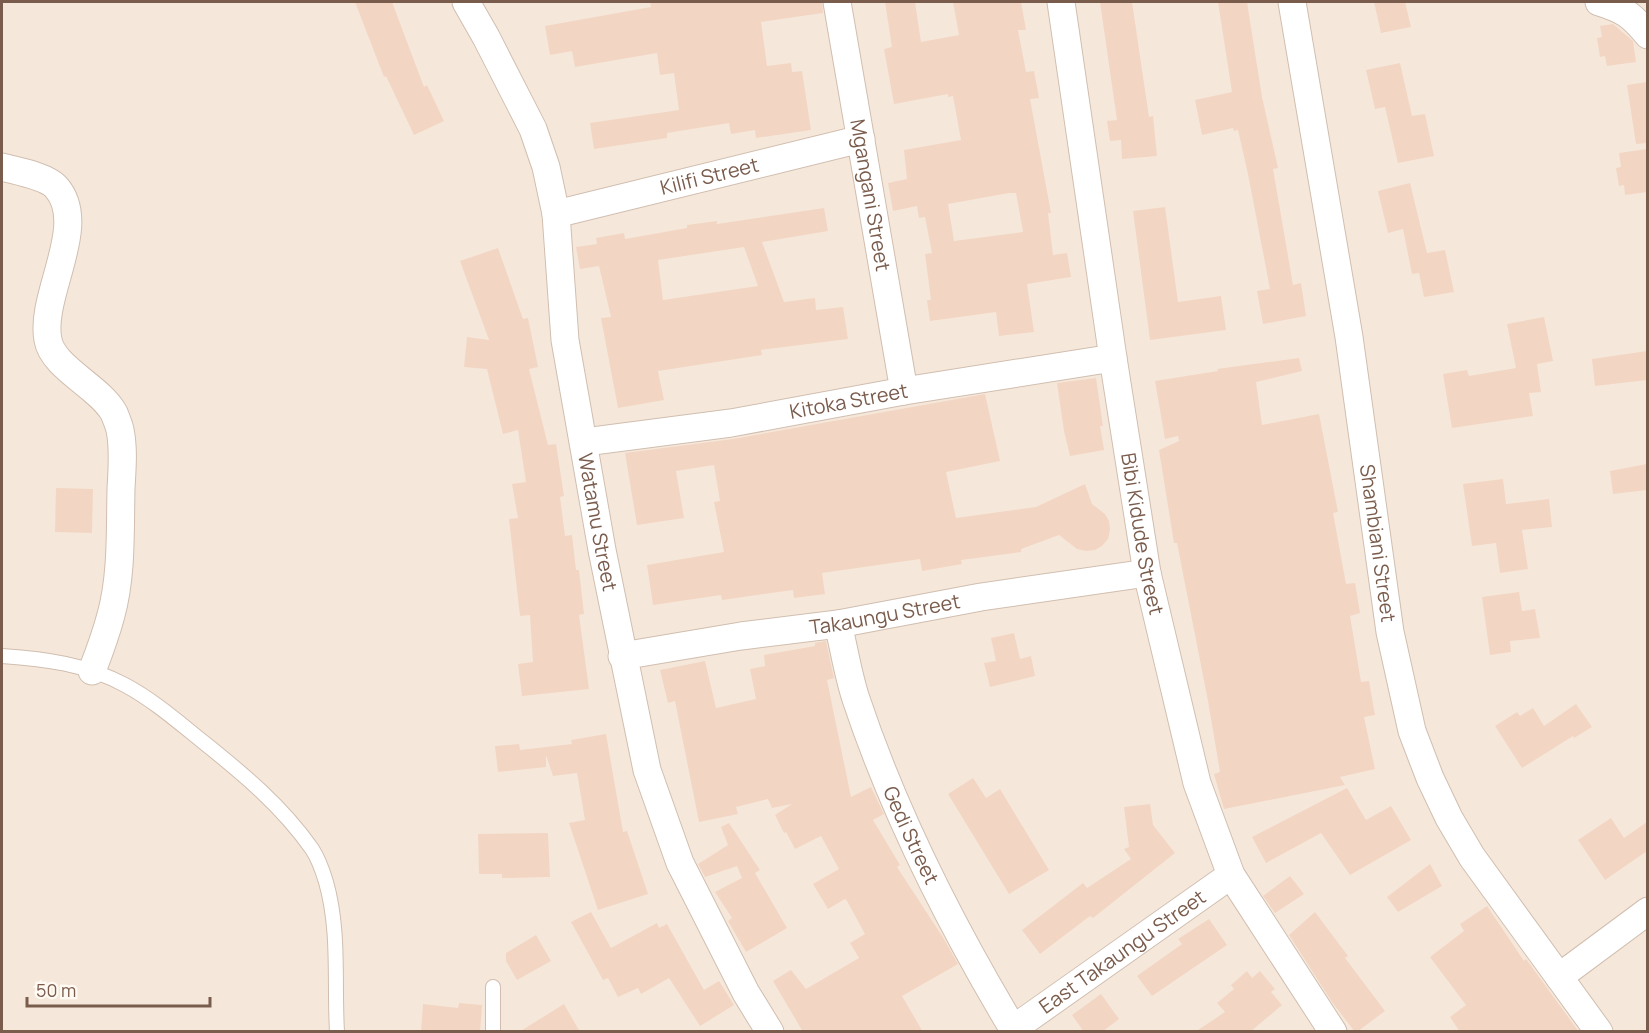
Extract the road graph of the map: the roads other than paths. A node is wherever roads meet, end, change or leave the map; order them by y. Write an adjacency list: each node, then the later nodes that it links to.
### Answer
1 (469, 2): 9 (street, Watamu Street)
2 (837, 2): 7 (street, Mgangani Street)
3 (1061, 2): 10 (street, Bibi Kidude Street)
4 (1292, 2): 20 (street, Shambiani Street)
5 (1599, 2): 6 (street)
6 (1647, 35)
7 (861, 139): 9 (street, Kilifi Street); 11 (street, Mgangani Street)
8 (2, 167): 17 (street)
9 (556, 214): 12 (street, Watamu Street)
10 (1113, 358): 11 (street, Kitoka Street); 13 (street, Bibi Kidude Street)
11 (904, 391): 12 (street, Kitoka Street)
12 (585, 442): 16 (street, Watamu Street)
13 (1147, 573): 14 (street, Takaungu Street); 18 (street, Bibi Kidude Street)
14 (838, 624): 16 (street, Takaungu Street); 22 (street, Gedi Street)
15 (2, 656): 17 (lane)
16 (622, 656): 25 (street, Watamu Street)
17 (92, 671): 23 (lane)
18 (1230, 875): 22 (street, East Takaungu Street); 26 (street, Bibi Kidude Street)
19 (1647, 911): 20 (street)
20 (1559, 977): 27 (street, Shambiani Street)
21 (493, 987): 24 (lane)
22 (1014, 1030)
23 (337, 1032)
24 (493, 1032)
25 (770, 1032)
26 (1334, 1032)
27 (1599, 1032)

